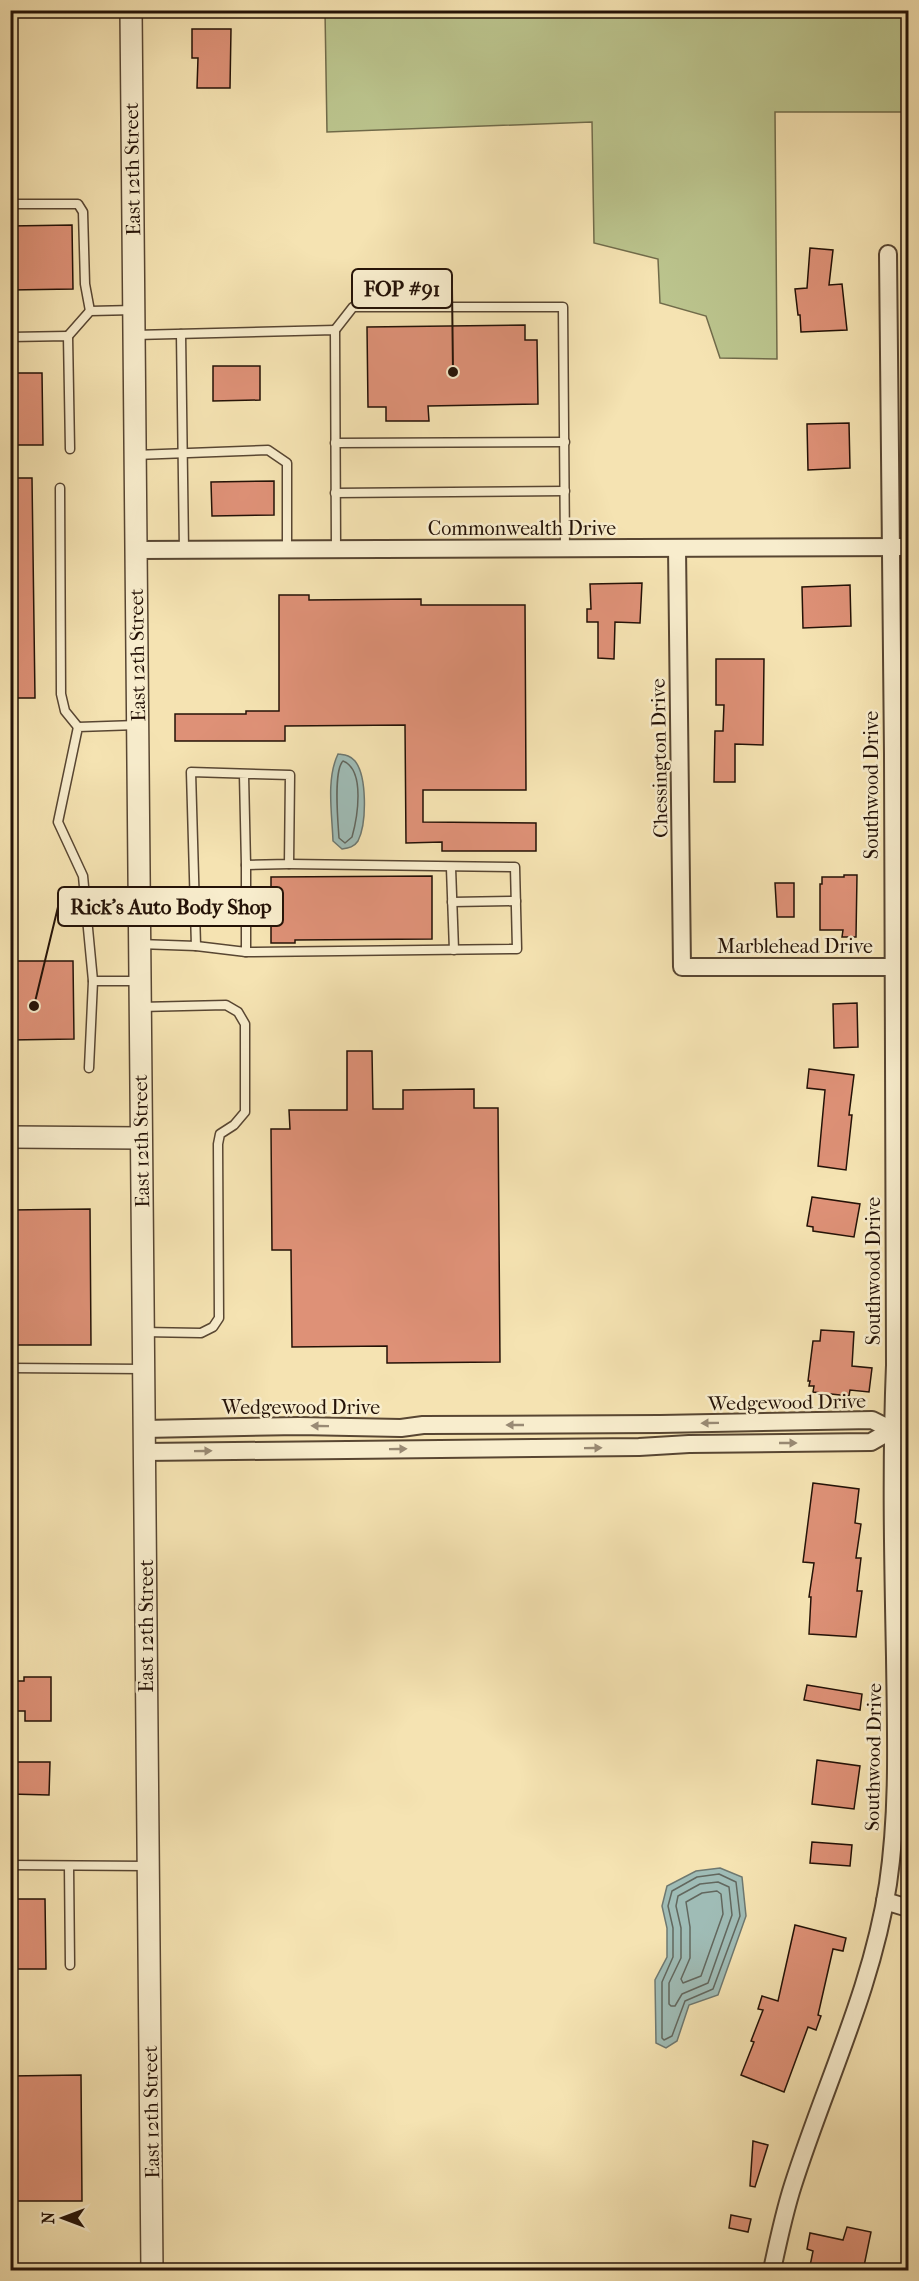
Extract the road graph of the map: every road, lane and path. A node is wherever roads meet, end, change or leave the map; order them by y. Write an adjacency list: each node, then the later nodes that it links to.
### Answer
1 (131, 10): 4 (street, East 12th Street)
2 (10, 204): 5 (lane)
3 (888, 254): 19 (street, Southwood Drive)
4 (134, 310): 5 (lane); 8 (street, East 12th Street)
5 (90, 311): 9 (lane)
6 (335, 330): 7 (lane); 11 (lane); 12 (lane)
7 (182, 334): 8 (lane); 14 (lane)
8 (134, 335): 15 (street, East 12th Street)
9 (68, 336): 10 (lane); 13 (lane)
10 (10, 337)
11 (565, 442): 12 (lane); 17 (lane)
12 (335, 443): 18 (lane)
13 (70, 449)
14 (183, 454): 15 (lane); 22 (lane); 26 (lane)
15 (135, 455): 25 (street, East 12th Street)
16 (60, 488): 28 (lane)
17 (565, 491): 18 (lane); 24 (lane)
18 (335, 493): 23 (lane)
19 (891, 547): 20 (street, Commonwealth Drive); 21 (street, Commonwealth Drive); 29 (street, Southwood Drive)
20 (909, 547)
21 (677, 548): 24 (street, Commonwealth Drive); 40 (street, Chessington Drive)
22 (287, 549): 23 (street, Commonwealth Drive); 26 (street, Commonwealth Drive)
23 (336, 549): 24 (street, Commonwealth Drive)
24 (565, 549)
25 (136, 550): 26 (street, Commonwealth Drive); 27 (street, East 12th Street)
26 (184, 550)
27 (137, 725): 28 (lane); 36 (street, East 12th Street)
28 (78, 727): 42 (lane)
29 (901, 755): 41 (street, Southwood Drive)
30 (244, 775): 31 (lane); 32 (lane); 37 (lane)
31 (290, 864): 32 (lane); 33 (lane)
32 (246, 865): 39 (lane)
33 (451, 868): 34 (lane); 35 (lane)
34 (516, 901): 35 (lane); 38 (lane)
35 (452, 902): 38 (lane)
36 (139, 944): 37 (lane); 43 (street, East 12th Street)
37 (196, 946): 39 (lane)
38 (454, 950): 39 (lane)
39 (246, 952)
40 (682, 967): 41 (street, Marblehead Drive)
41 (901, 967): 52 (street, Southwood Drive)
42 (93, 981): 43 (lane); 45 (lane)
43 (139, 981): 44 (street, East 12th Street)
44 (140, 1007): 47 (street, East 12th Street); 48 (lane)
45 (89, 1068)
46 (10, 1137): 47 (street)
47 (141, 1138): 48 (street, East 12th Street)
48 (143, 1332): 50 (street, East 12th Street)
49 (10, 1368): 50 (lane)
50 (144, 1369): 51 (street, East 12th Street)
51 (144, 1429): 52 (street, Wedgewood Drive, one-way to 51); 53 (street, East 12th Street)
52 (892, 1430): 53 (street, Wedgewood Drive, one-way to 52); 57 (street, Southwood Drive)
53 (144, 1452): 56 (street, East 12th Street)
54 (10, 1865): 55 (lane)
55 (69, 1866): 56 (lane); 59 (lane)
56 (148, 1866): 60 (street, East 12th Street)
57 (885, 1900): 58 (street); 61 (street, Southwood Drive)
58 (909, 1908)
59 (70, 1965)
60 (152, 2271)
61 (772, 2271)

